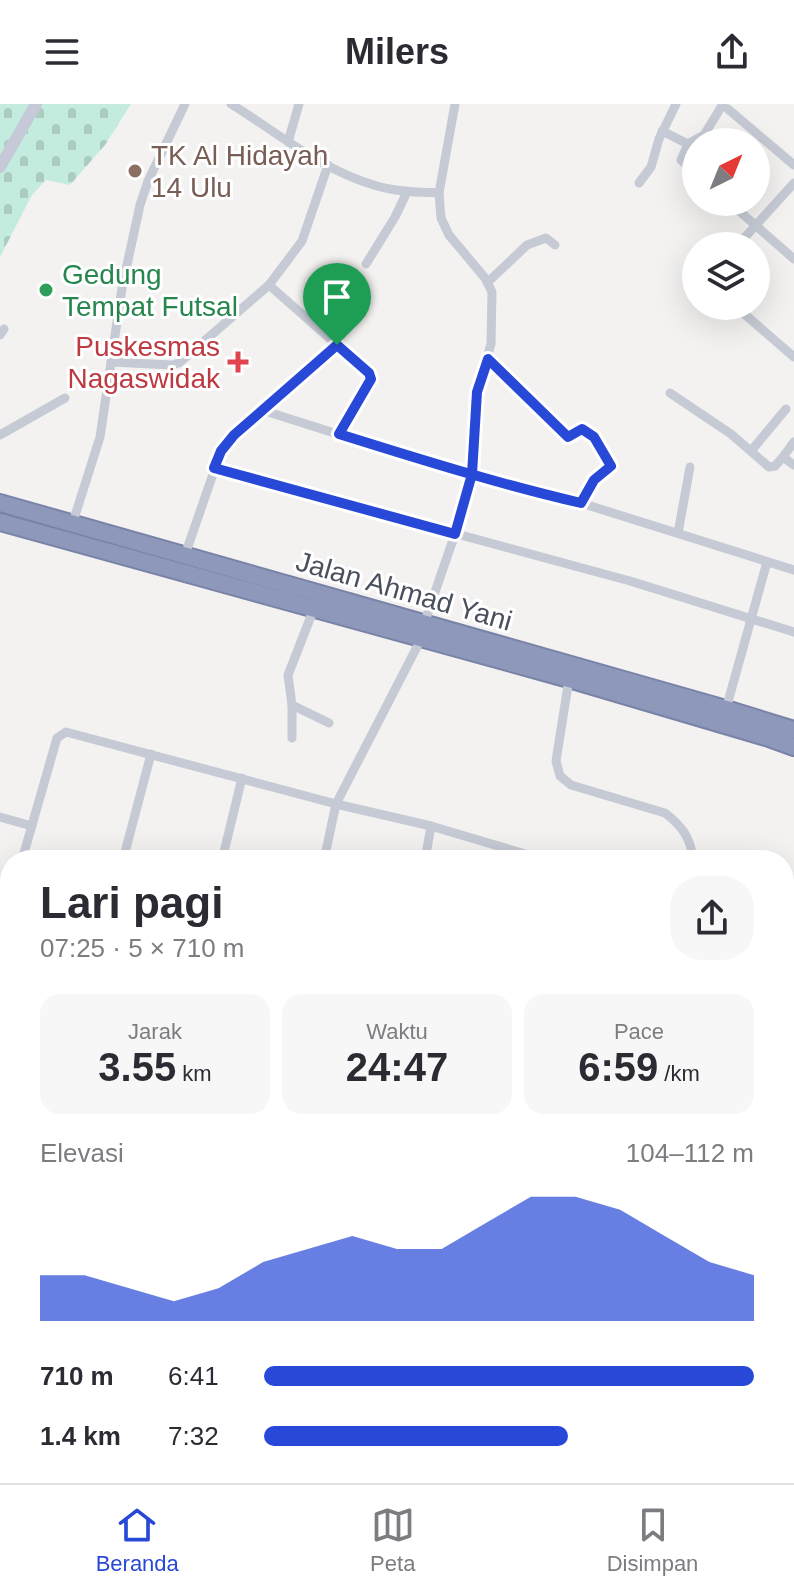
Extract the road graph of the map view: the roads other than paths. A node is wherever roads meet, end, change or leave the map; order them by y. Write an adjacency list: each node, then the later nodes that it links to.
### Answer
1 (36, 104): 14 (street)
2 (185, 104): 31 (street)
3 (231, 104): 11 (street)
4 (299, 104): 11 (street)
5 (455, 104): 18 (street)
6 (676, 104): 9 (street)
7 (725, 106): 8 (street); 13 (street)
8 (709, 128)
9 (662, 131): 10 (street); 15 (street)
10 (682, 141)
11 (288, 142): 12 (street)
12 (328, 165): 17 (street); 26 (street)
13 (794, 165)
14 (0, 167)
15 (639, 183)
16 (794, 183): 20 (street)
17 (407, 192): 18 (street); 24 (street)
18 (439, 193): 25 (street)
19 (745, 216): 20 (street)
20 (756, 225): 21 (street); 23 (street)
21 (750, 232)
22 (555, 245): 25 (street)
23 (794, 259)
24 (366, 264)
25 (488, 282): 30 (street)
26 (269, 285): 28 (street); 31 (street)
27 (751, 320): 29 (street)
28 (337, 345): 35 (street); 36 (street)
29 (794, 357)
30 (488, 359): 44 (street); 46 (street)
31 (111, 362): 48 (street)
32 (670, 393): 39 (street)
33 (65, 398): 37 (street)
34 (786, 409): 39 (street)
35 (265, 411): 36 (street); 43 (street)
36 (339, 434): 44 (street)
37 (0, 435)
38 (794, 442): 40 (street)
39 (751, 451): 40 (street)
40 (783, 457): 41 (street)
41 (794, 465)
42 (690, 467): 49 (street)
43 (214, 468): 50 (street); 51 (street)
44 (472, 474): 46 (street); 50 (street)
45 (0, 503): 48 (highway, Jalan Ahmad Yani)
46 (581, 503): 49 (street)
47 (0, 522): 54 (highway, Jalan Ahmad Yani)
48 (73, 522): 51 (highway, Jalan Ahmad Yani)
49 (678, 533): 52 (street)
50 (455, 534): 55 (street); 56 (street)
51 (185, 555): 56 (highway, Jalan Ahmad Yani)
52 (767, 562): 53 (street); 55 (street)
53 (794, 570)
54 (313, 611): 56 (highway, Jalan Ahmad Yani); 59 (street)
55 (750, 617): 57 (street); 60 (street)
56 (422, 632): 58 (highway, Jalan Ahmad Yani); 60 (highway, Jalan Ahmad Yani); 67 (street)
57 (794, 632)
58 (569, 679): 64 (highway, Jalan Ahmad Yani); 77 (street)
59 (292, 705): 61 (street); 63 (street)
60 (726, 709): 62 (highway, Jalan Ahmad Yani)
61 (329, 723)
62 (794, 730)
63 (292, 738)
64 (794, 747)
65 (151, 754): 66 (street); 69 (street); 72 (street)
66 (242, 778): 67 (street); 73 (street)
67 (336, 804): 70 (street); 74 (street)
68 (0, 817): 69 (street)
69 (32, 826): 71 (street)
70 (431, 826): 75 (street); 76 (street)
71 (25, 850)
72 (126, 850)
73 (224, 850)
74 (326, 850)
75 (427, 850)
76 (512, 850)
77 (691, 850)

